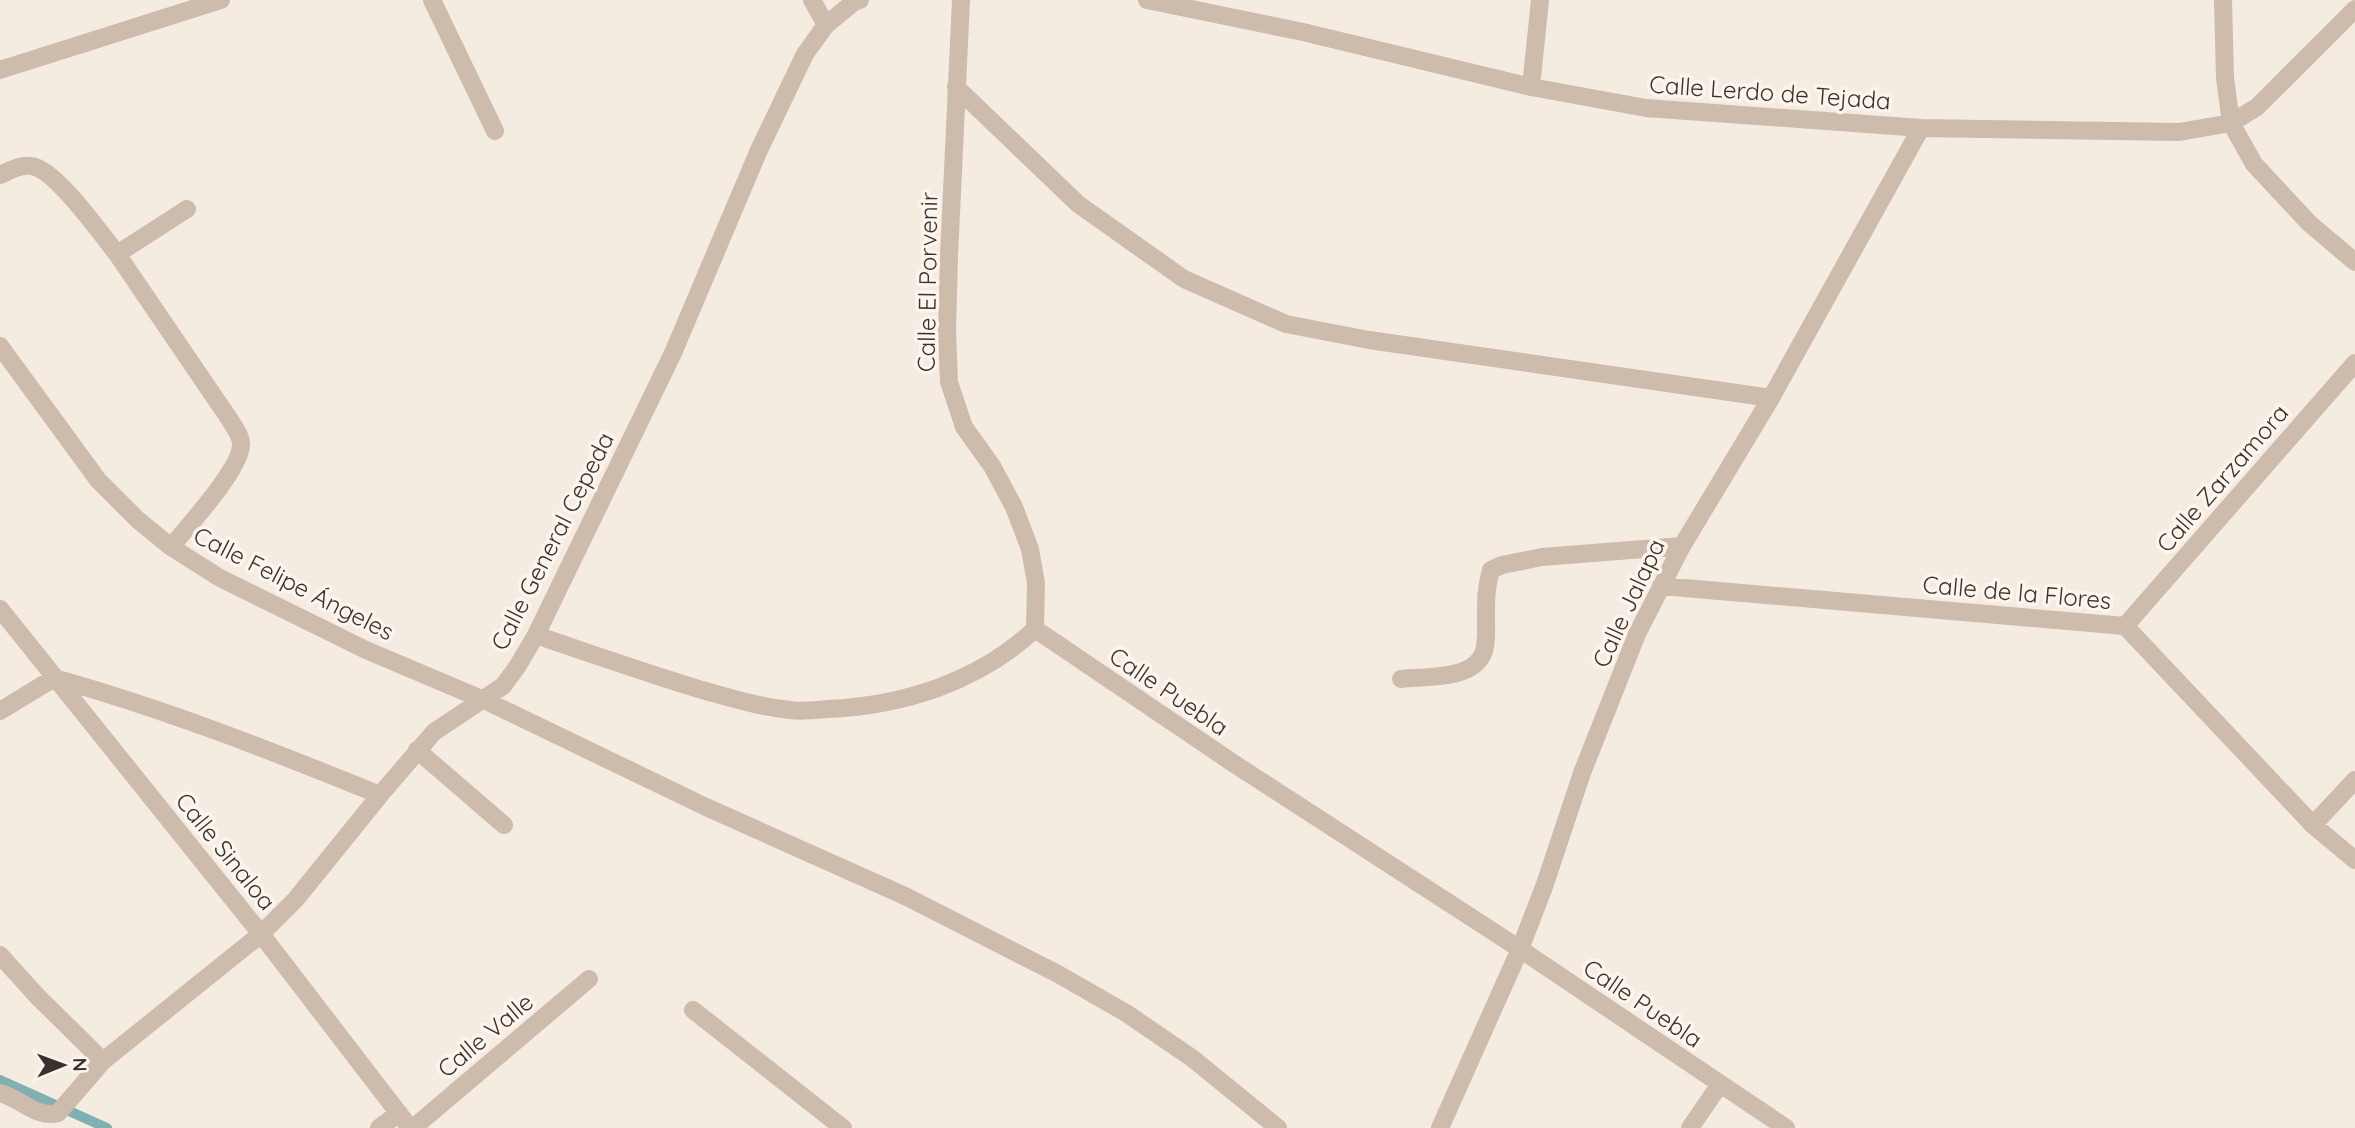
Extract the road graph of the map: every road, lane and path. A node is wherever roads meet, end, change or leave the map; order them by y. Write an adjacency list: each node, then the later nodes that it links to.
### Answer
1 (221, 0): 9 (street)
2 (432, 0): 17 (street)
3 (812, 0): 11 (street)
4 (860, 0): 11 (street)
5 (961, 0): 13 (street, Calle El Porvenir)
6 (1147, 0): 14 (street, Calle Lerdo de Tejada)
7 (1540, 0): 14 (street)
8 (2223, 0): 15 (street)
9 (180, 6): 12 (street)
10 (2355, 9): 15 (street, Calle Lerdo de Tejada)
11 (826, 25): 31 (street, Calle General Cepeda)
12 (0, 69)
13 (956, 87): 24 (street); 30 (street, Calle El Porvenir)
14 (1531, 87): 16 (street, Calle Lerdo de Tejada)
15 (2231, 123): 16 (street, Calle Lerdo de Tejada); 21 (street)
16 (1921, 128): 24 (street, Calle Jalapa)
17 (495, 131)
18 (0, 175): 20 (street)
19 (187, 209): 20 (street)
20 (117, 254): 26 (street)
21 (2355, 262)
22 (0, 346): 26 (street, Calle Felipe Ángeles)
23 (2355, 363): 29 (street, Calle Zarzamora)
24 (1771, 398): 25 (street, Calle Jalapa)
25 (1682, 546): 27 (street, Calle Jalapa); 33 (street)
26 (171, 547): 34 (street, Calle Felipe Ángeles)
27 (1661, 586): 29 (street, Calle de la Flores); 43 (street, Calle Jalapa)
28 (0, 608): 32 (street, Calle Sinaloa)
29 (2125, 626): 40 (street, Calle de la Flores)
30 (1035, 629): 31 (street); 43 (street, Calle Puebla)
31 (536, 635): 34 (street, Calle General Cepeda)
32 (54, 678): 35 (street); 38 (street); 42 (street, Calle Sinaloa)
33 (1401, 679)
34 (484, 700): 36 (street, Calle General Cepeda); 54 (street, Calle Felipe Ángeles)
35 (0, 711)
36 (416, 750): 38 (street, Calle General Cepeda); 39 (street)
37 (2355, 780): 40 (street)
38 (380, 794): 42 (street, Calle General Cepeda)
39 (504, 825)
40 (2313, 825): 41 (street, Calle de la Flores)
41 (2355, 860)
42 (261, 933): 47 (street, Calle General Cepeda); 50 (street, Calle Sinaloa)
43 (1520, 949): 48 (street, Calle Puebla); 55 (street, Calle Jalapa)
44 (0, 956): 47 (street)
45 (589, 979): 52 (street, Calle Valle)
46 (693, 1010): 53 (street)
47 (103, 1061): 49 (street, Calle General Cepeda)
48 (1720, 1084): 56 (street); 57 (street, Calle Puebla)
49 (0, 1093)
50 (399, 1113): 51 (street); 52 (street, Calle Sinaloa)
51 (379, 1128)
52 (412, 1128)
53 (843, 1128)
54 (1278, 1128)
55 (1440, 1128)
56 (1690, 1128)
57 (1786, 1128)

